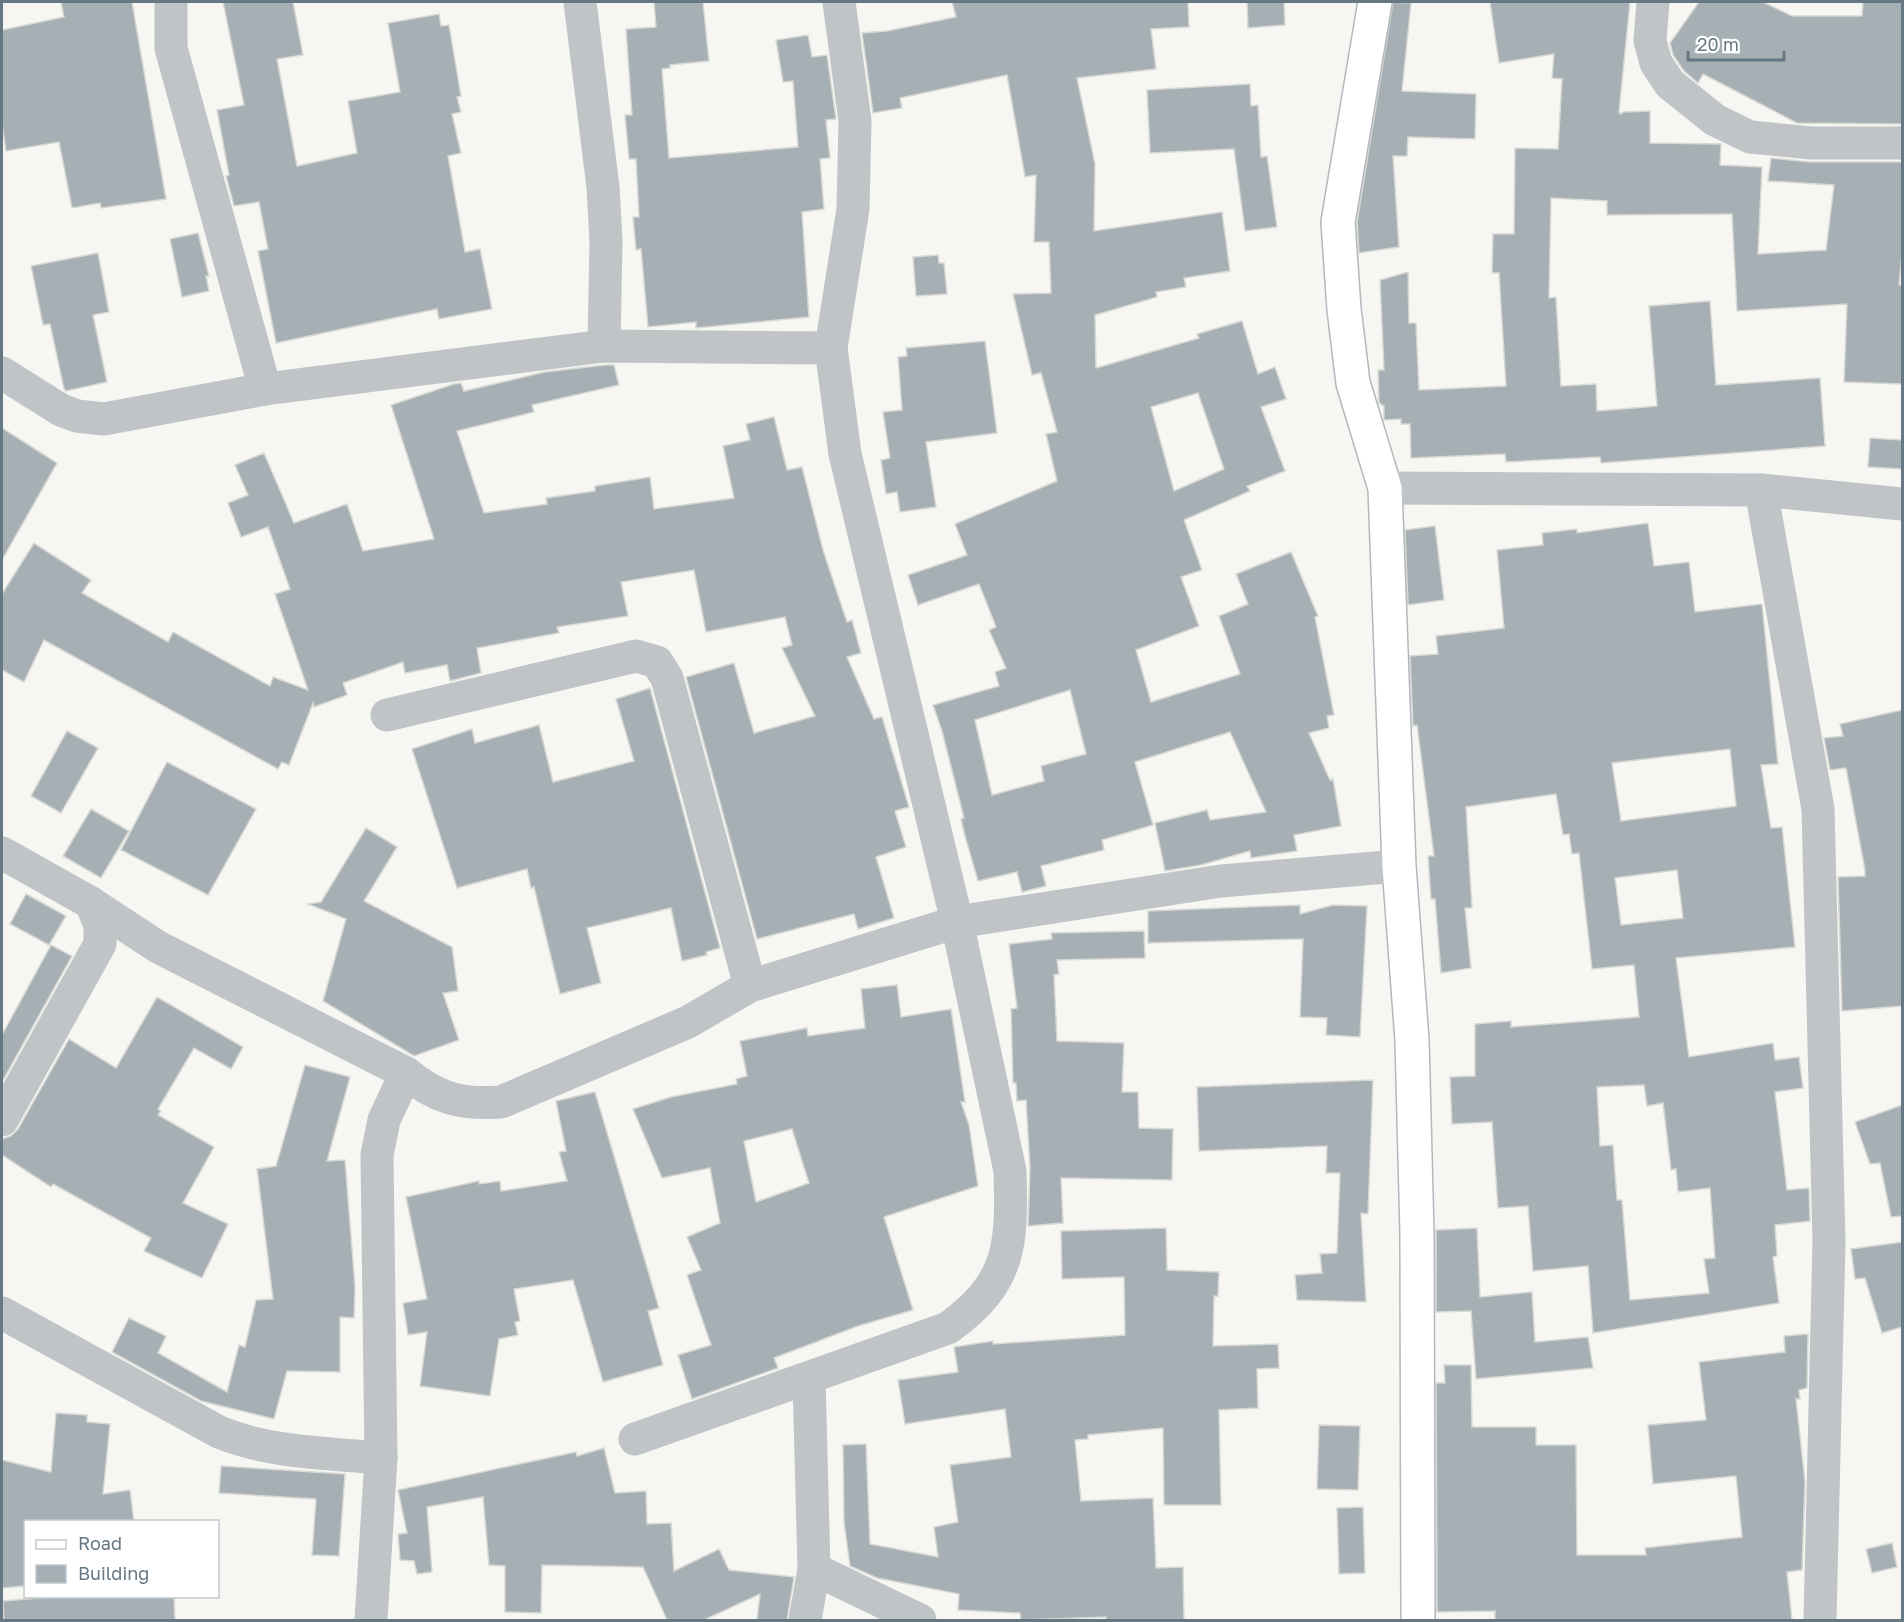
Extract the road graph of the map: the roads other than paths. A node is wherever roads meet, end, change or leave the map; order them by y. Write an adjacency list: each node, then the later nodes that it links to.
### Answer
1 (171, 2): 10 (street)
2 (580, 2): 7 (street)
3 (839, 2): 8 (street)
4 (1375, 2): 11 (street)
5 (1653, 2): 6 (street)
6 (1902, 143)
7 (604, 346): 8 (street); 10 (street)
8 (831, 348): 18 (street)
9 (2, 374): 10 (street)
10 (265, 388)
11 (1385, 488): 12 (street); 16 (street)
12 (1761, 490): 13 (street); 31 (street)
13 (1902, 504)
14 (387, 715): 19 (street)
15 (2, 853): 17 (street)
16 (1399, 866): 18 (street); 30 (street)
17 (91, 903): 20 (street); 21 (street)
18 (957, 922): 19 (street); 23 (street)
19 (750, 986): 20 (street)
20 (406, 1073): 25 (street)
21 (2, 1120)
22 (2, 1313): 25 (street)
23 (809, 1379): 24 (street); 26 (street)
24 (635, 1439)
25 (381, 1458): 27 (street)
26 (814, 1569): 28 (street); 29 (street)
27 (371, 1620)
28 (805, 1620)
29 (920, 1620)
30 (1418, 1620)
31 (1820, 1620)

